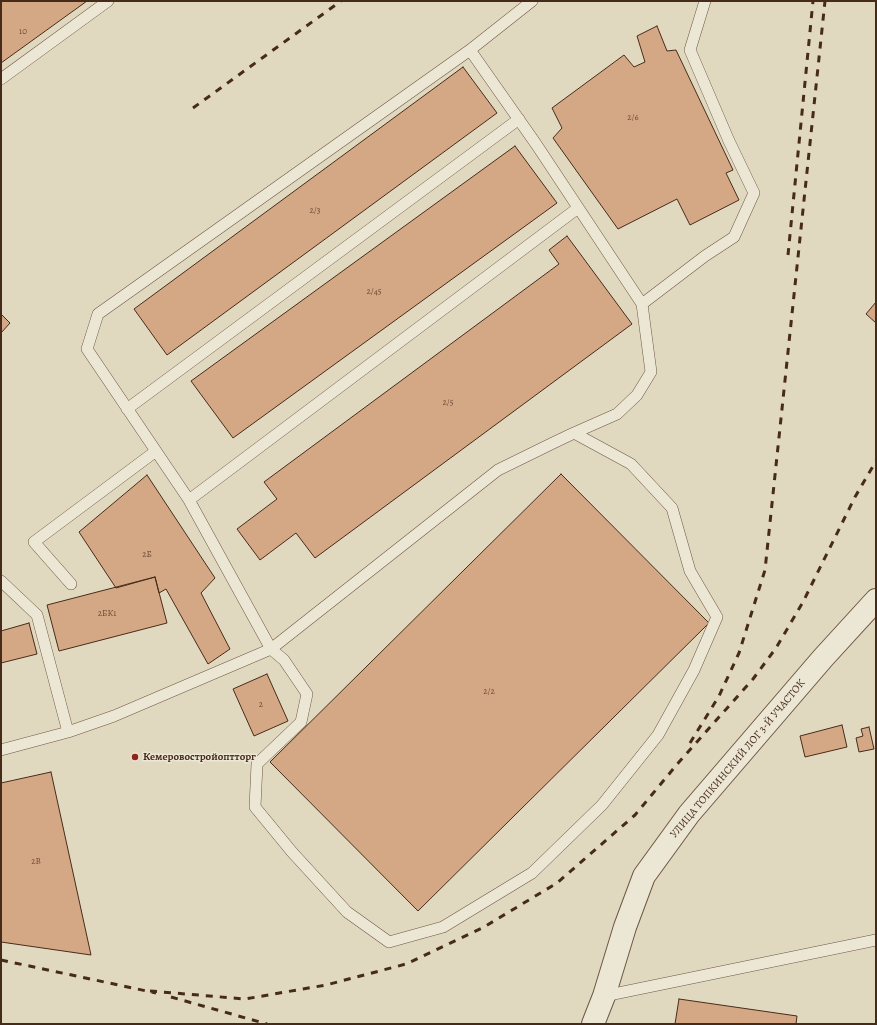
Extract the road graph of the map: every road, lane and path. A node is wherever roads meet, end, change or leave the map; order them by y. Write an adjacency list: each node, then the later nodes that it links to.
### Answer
1 (108, 1): 5 (lane)
2 (532, 1): 4 (lane)
3 (706, 1): 8 (lane)
4 (470, 50): 6 (lane); 9 (lane)
5 (1, 79)
6 (519, 119): 7 (lane); 9 (lane)
7 (578, 208): 8 (lane); 12 (lane)
8 (642, 304): 10 (lane)
9 (127, 409): 11 (lane)
10 (574, 433): 16 (lane); 16 (lane)
11 (156, 451): 12 (lane); 14 (lane)
12 (189, 500): 16 (lane)
13 (1, 581): 17 (lane)
14 (71, 584)
15 (876, 600): 20 (street, УЛИЦА ТОПКИНСКИЙ ЛОГ 3-Й УЧАСТОК)
16 (271, 649): 17 (lane)
17 (68, 732): 18 (lane)
18 (1, 750)
19 (876, 940): 20 (lane)
20 (604, 996): 21 (street, УЛИЦА ТОПКИНСКИЙ ЛОГ 3-Й УЧАСТОК)
21 (593, 1024)

